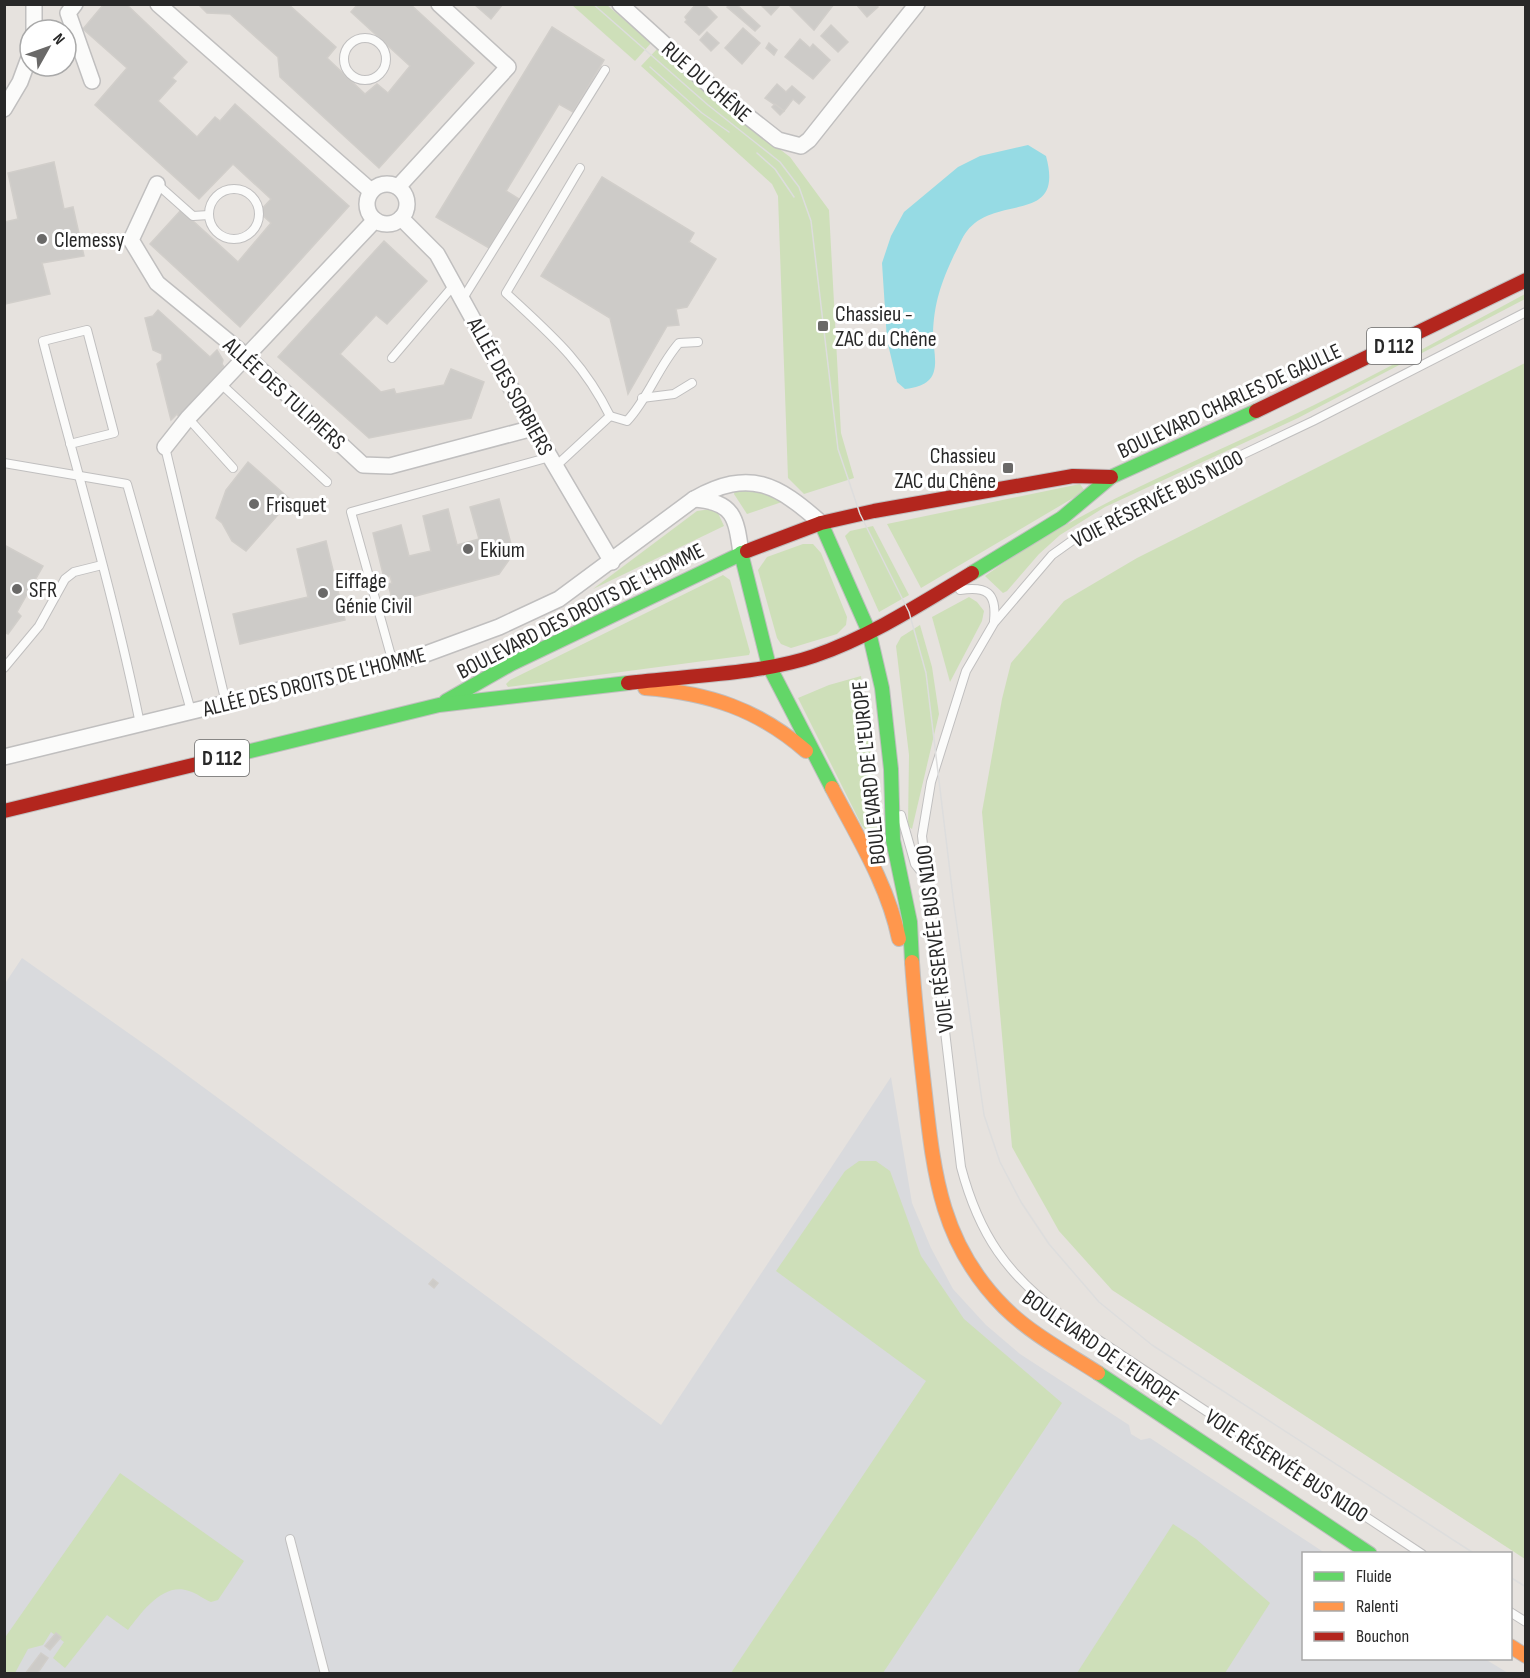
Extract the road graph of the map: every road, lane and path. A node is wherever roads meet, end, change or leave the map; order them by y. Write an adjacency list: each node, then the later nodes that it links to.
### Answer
1 (75, 4): 9 (street)
2 (158, 4): 14 (street)
3 (439, 4): 13 (street)
4 (620, 4): 5 (street, RUE DU CHÊNE)
5 (917, 4)
6 (385, 51): 6 (lane)
7 (605, 70): 20 (lane)
8 (21, 78): 10 (street)
9 (92, 81)
10 (4, 109)
11 (580, 168): 28 (lane)
12 (157, 184): 15 (lane); 23 (street, ALLÉE DES TULIPIERS)
13 (398, 187): 14 (street); 16 (street)
14 (371, 191): 17 (street)
15 (209, 215): 15 (lane)
16 (400, 218): 17 (street); 19 (street, ALLÉE DES SORBIERS)
17 (375, 220): 23 (street)
18 (1526, 279): 37 (main road, BOULEVARD CHARLES DE GAULLE / D 112)
19 (454, 285): 20 (street, ALLÉE DES SORBIERS); 24 (lane)
20 (462, 300): 30 (street, ALLÉE DES SORBIERS)
21 (1526, 312): 45 (lane, VOIE RÉSERVÉE BUS N100)
22 (698, 342): 27 (lane)
23 (246, 356): 25 (street); 30 (street, ALLÉE DES TULIPIERS)
24 (392, 358)
25 (220, 383): 29 (street); 38 (lane)
26 (692, 383): 27 (lane)
27 (642, 398): 28 (lane)
28 (610, 416): 33 (lane)
29 (188, 418): 32 (street); 35 (lane)
30 (533, 428): 33 (street, ALLÉE DES SORBIERS)
31 (70, 444): 31 (lane); 36 (lane)
32 (165, 447): 51 (lane)
33 (553, 462): 42 (street, ALLÉE DES SORBIERS); 47 (lane)
34 (4, 463): 36 (lane)
35 (233, 468)
36 (78, 476): 43 (lane); 53 (lane)
37 (1111, 477): 40 (main road, BOULEVARD CHARLES DE GAULLE / D 112); 44 (main road, BOULEVARD CHARLES DE GAULLE / D 112)
38 (327, 482)
39 (694, 499): 40 (street, ALLÉE DES DROITS DE L'HOMME); 41 (street); 42 (street, ALLÉE DES DROITS DE L'HOMME)
40 (821, 523): 41 (main road, BOULEVARD CHARLES DE GAULLE); 46 (main road, BOULEVARD DE L'EUROPE)
41 (741, 553): 48 (main road, BOULEVARD DE L'EUROPE); 52 (main road, BOULEVARD DES DROITS DE L'HOMME / D 112)
42 (612, 562): 47 (street, ALLÉE DES DROITS DE L'HOMME)
43 (102, 565): 49 (lane); 54 (lane)
44 (940, 593): 45 (lane); 46 (main road, BOULEVARD CHARLES DE GAULLE / D 112)
45 (994, 622): 59 (lane, VOIE RÉSERVÉE BUS N100)
46 (869, 632): 48 (main road, BOULEVARD CHARLES DE GAULLE); 57 (main road, BOULEVARD DE L'EUROPE)
47 (393, 663): 51 (street, ALLÉE DES DROITS DE L'HOMME)
48 (769, 666): 50 (main road, BOULEVARD DES DROITS DE L'HOMME / D 112); 56 (main road, BOULEVARD DE L'EUROPE)
49 (4, 668)
50 (611, 687): 52 (main road, BOULEVARD DES DROITS DE L'HOMME / D 112); 56 (main road, BOULEVARD DE L'EUROPE)
51 (226, 703): 53 (street, ALLÉE DES DROITS DE L'HOMME)
52 (439, 705): 58 (main road, BOULEVARD DES DROITS DE L'HOMME / D 112)
53 (191, 711): 54 (street, ALLÉE DES DROITS DE L'HOMME)
54 (140, 724): 55 (street, ALLÉE DES DROITS DE L'HOMME)
55 (4, 757)
56 (815, 760): 60 (main road, BOULEVARD DE L'EUROPE)
57 (891, 769): 59 (lane); 60 (main road, BOULEVARD DE L'EUROPE)
58 (4, 811)
59 (927, 879): 63 (lane, VOIE RÉSERVÉE BUS N100)
60 (916, 1019): 62 (main road, BOULEVARD DE L'EUROPE)
61 (290, 1539): 68 (lane)
62 (1367, 1552)
63 (1419, 1552)
64 (1512, 1613): 65 (lane)
65 (1526, 1622)
66 (1512, 1647): 67 (main road)
67 (1526, 1656)
68 (325, 1674)

